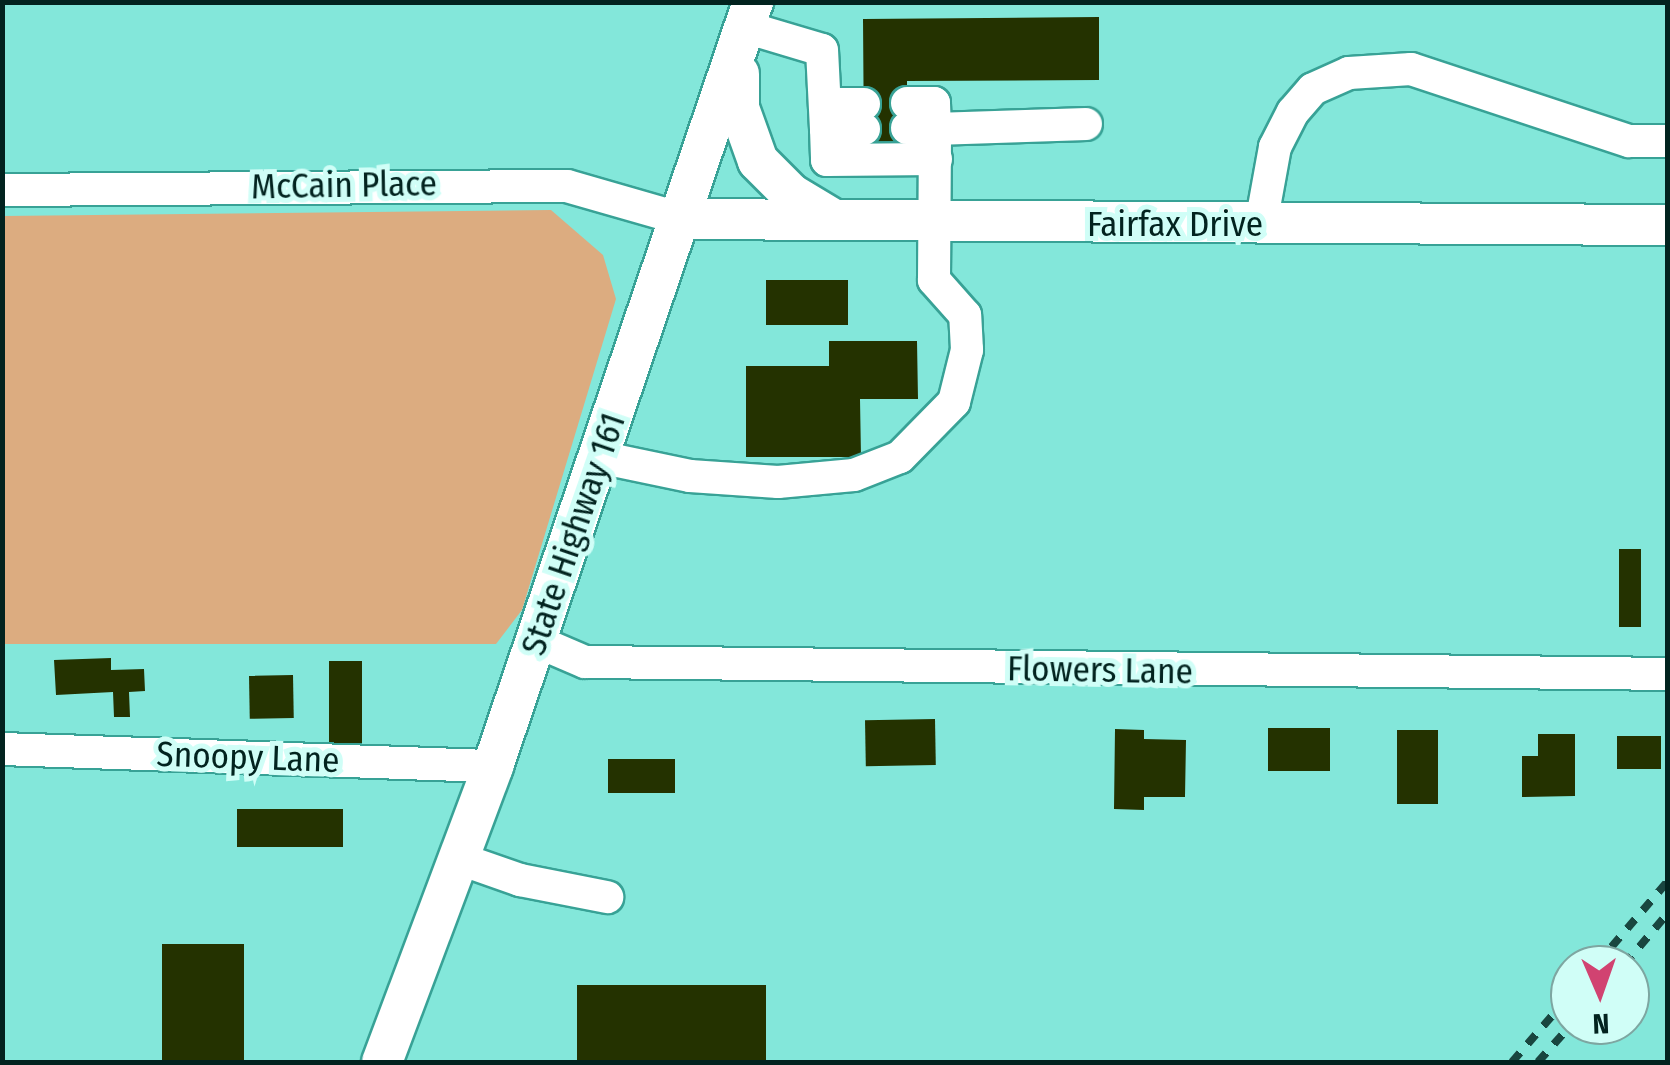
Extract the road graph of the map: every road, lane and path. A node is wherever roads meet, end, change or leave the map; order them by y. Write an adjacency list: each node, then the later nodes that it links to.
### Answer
1 (746, 25): 2 (street); 8 (main road, State Highway 161); 9 (main road)
2 (825, 116): 3 (street); 5 (street)
3 (864, 116)
4 (1086, 124): 5 (street)
5 (921, 130): 10 (street)
6 (1668, 140): 11 (street)
7 (2, 190): 8 (street, McCain Place)
8 (682, 219): 9 (main road, Fairfax Drive); 13 (main road, State Highway 161)
9 (836, 221): 10 (main road, Fairfax Drive)
10 (936, 223): 11 (main road, Fairfax Drive); 13 (street)
11 (1260, 224): 12 (main road, Fairfax Drive)
12 (1668, 225)
13 (599, 457): 14 (main road, State Highway 161)
14 (536, 642): 15 (street, Flowers Lane); 17 (main road, State Highway 161)
15 (1668, 674)
16 (2, 749): 17 (street, Snoopy Lane)
17 (494, 766): 18 (main road, State Highway 161)
18 (460, 858): 19 (street); 20 (main road, State Highway 161)
19 (608, 896)
20 (382, 1062)

